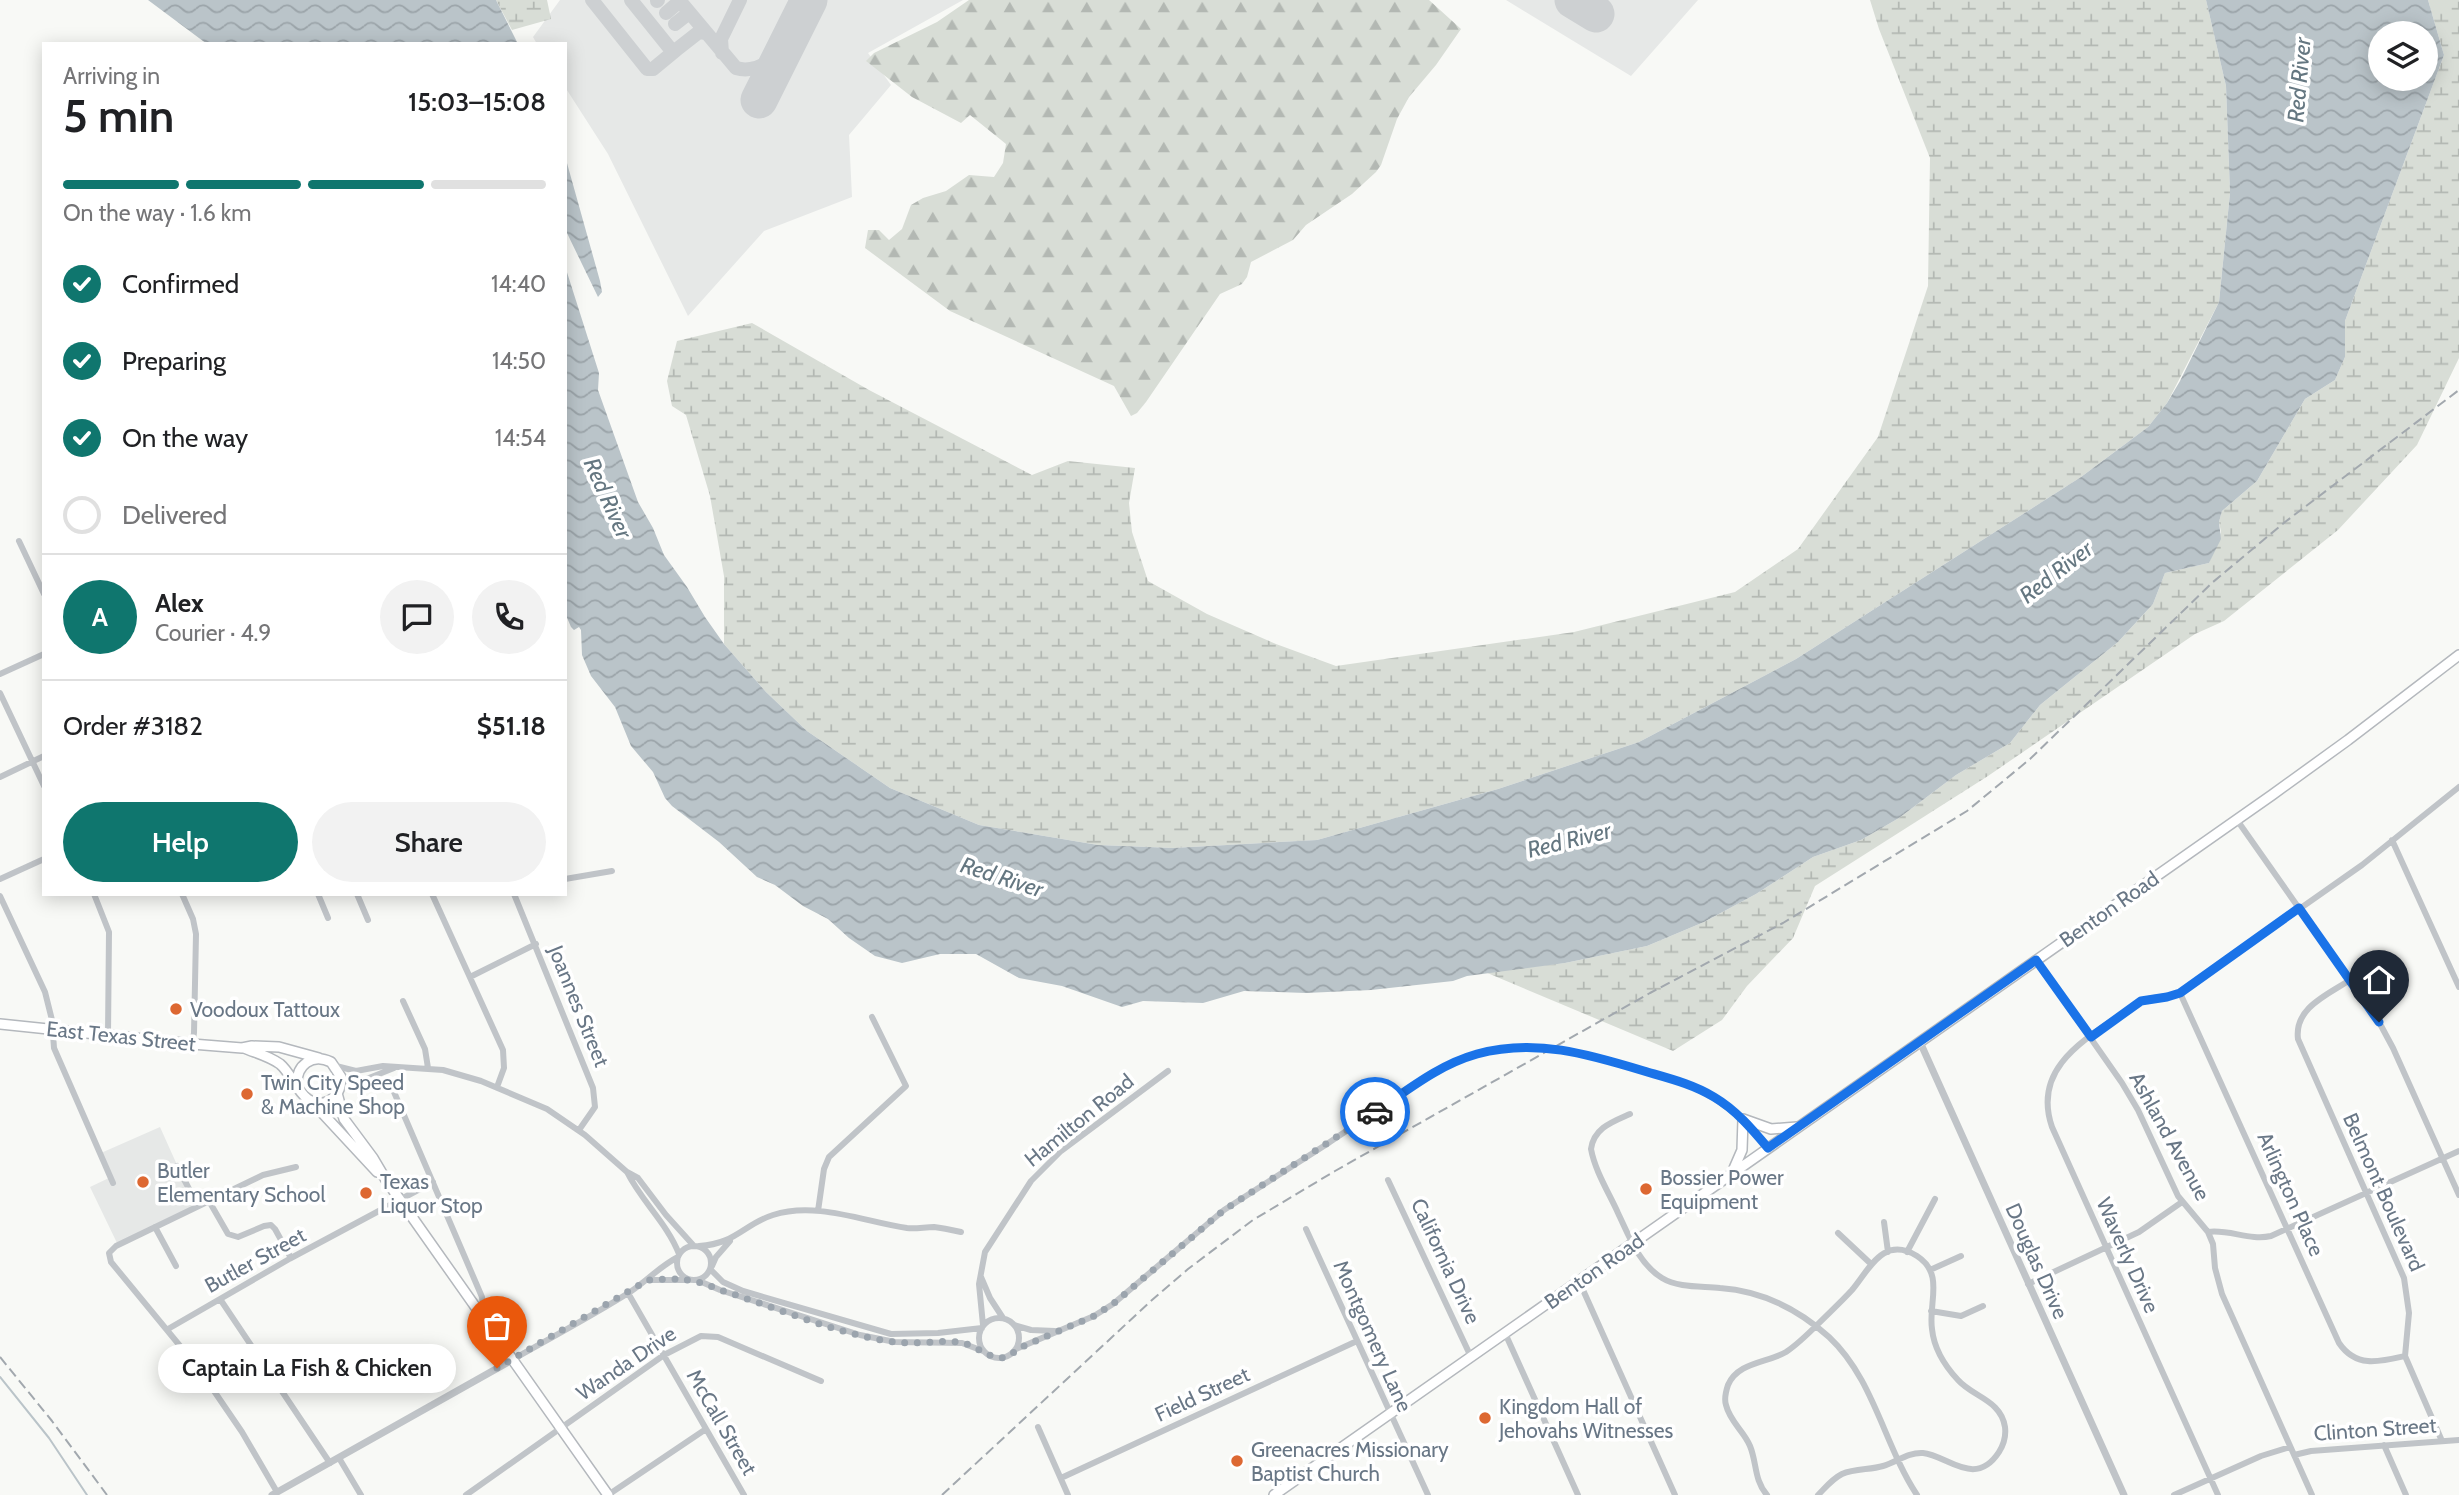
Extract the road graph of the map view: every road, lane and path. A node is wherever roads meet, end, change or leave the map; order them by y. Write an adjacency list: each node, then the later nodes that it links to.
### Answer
1 (19, 541): 2 (street)
2 (42, 590)
3 (42, 655): 5 (street)
4 (2459, 655): 12 (main road, Benton Road)
5 (0, 674)
6 (0, 693): 8 (street)
7 (42, 757): 8 (street)
8 (32, 762): 9 (street); 10 (street)
9 (0, 777)
10 (42, 782)
11 (2459, 787): 13 (street)
12 (2237, 820): 25 (street); 29 (main road, Benton Road)
13 (2392, 840): 25 (street); 32 (street)
14 (42, 860): 16 (street)
15 (612, 871): 17 (street)
16 (0, 879)
17 (567, 879)
18 (0, 896): 37 (street)
19 (95, 896): 38 (street)
20 (184, 896): 41 (street)
21 (319, 896): 26 (street)
22 (358, 896): 27 (street)
23 (433, 896): 30 (street)
24 (516, 896): 28 (street, Joannes Street)
25 (2299, 908): 31 (street); 33 (street)
26 (328, 918)
27 (368, 920)
28 (536, 944): 30 (street); 56 (street, Joannes Street)
29 (2036, 960): 39 (street, Ashland Avenue); 40 (main road, Benton Road)
30 (470, 977): 50 (street)
31 (2350, 980): 59 (street); 68 (street, Belmont Boulevard)
32 (2459, 987)
33 (2180, 993): 39 (street, Waverly Drive); 79 (street, Arlington Place)
34 (403, 1002): 46 (street)
35 (872, 1017): 75 (street)
36 (0, 1024): 37 (main road, East Texas Street)
37 (52, 1029): 38 (main road, East Texas Street); 67 (street)
38 (108, 1034): 41 (main road, East Texas Street)
39 (2091, 1037): 73 (street, Ashland Avenue); 86 (street, Waverly Drive)
40 (1920, 1042): 55 (main road, Benton Road); 100 (street, Douglas Drive)
41 (192, 1044): 42 (main road, East Texas Street)
42 (242, 1048): 43 (main road, East Texas Street); 49 (main road, East Texas Street)
43 (319, 1058): 44 (main road, East Texas Street); 49 (main road)
44 (336, 1066): 45 (street); 51 (main road, East Texas Street)
45 (394, 1068): 46 (street); 51 (street)
46 (428, 1068): 50 (street)
47 (1168, 1071): 96 (street, Hamilton Road)
48 (391, 1084): 66 (street)
49 (297, 1086): 52 (main road, East Texas Street)
50 (497, 1087): 56 (street)
51 (338, 1091): 52 (main road); 64 (main road, East Texas Street)
52 (312, 1102): 64 (main road, East Texas Street)
53 (1630, 1114): 84 (street)
54 (1743, 1119): 55 (main road); 57 (street); 63 (main road); 111 (street, bridge)
55 (1799, 1126): 57 (main road, Benton Road)
56 (579, 1130): 62 (street)
57 (1768, 1148): 63 (main road, Benton Road)
58 (2459, 1151): 59 (street)
59 (2442, 1159): 68 (street); 69 (street)
60 (177, 1166): 74 (street)
61 (296, 1167): 72 (street)
62 (627, 1172): 85 (street); 89 (street)
63 (1731, 1175): 84 (main road, Benton Road)
64 (386, 1180): 71 (main road, East Texas Street)
65 (1388, 1180): 118 (street, California Drive)
66 (433, 1182): 71 (street, Butler Street); 105 (street)
67 (113, 1184)
68 (2367, 1193): 79 (street); 117 (street, Belmont Boulevard)
69 (2459, 1195)
70 (1935, 1199): 88 (street)
71 (400, 1200): 91 (street, Butler Street); 105 (main road, East Texas Street)
72 (209, 1201): 74 (street); 91 (street)
73 (2182, 1202): 81 (street, Ashland Avenue); 86 (street)
74 (198, 1206): 77 (street)
75 (818, 1211): 80 (street); 83 (street)
76 (1884, 1222): 87 (street)
77 (155, 1227): 93 (street); 110 (street)
78 (1306, 1229): 113 (street, Montgomery Lane)
79 (2287, 1229): 81 (street); 117 (street, Arlington Place)
80 (961, 1232)
81 (2208, 1232): 128 (street, Ashland Avenue)
82 (1838, 1233): 92 (street)
83 (731, 1239): 85 (street); 94 (street)
84 (1632, 1243): 99 (main road, Benton Road); 109 (street)
85 (697, 1246): 89 (street); 94 (street)
86 (2106, 1248): 100 (street); 134 (street, Waverly Drive)
87 (1888, 1252): 88 (street); 92 (street)
88 (1907, 1252): 95 (street)
89 (679, 1256): 97 (street); 98 (street)
90 (1961, 1256): 95 (street)
91 (292, 1258): 102 (street, Butler Street)
92 (1871, 1263): 109 (street)
93 (176, 1266)
94 (711, 1268): 98 (street); 108 (street)
95 (1930, 1270): 104 (street)
96 (980, 1275): 106 (street); 108 (street, Hamilton Road)
97 (648, 1280): 98 (street); 101 (street)
98 (694, 1280): 115 (street)
99 (1579, 1281): 112 (main road, Benton Road); 144 (street)
100 (2028, 1284): 148 (street, Douglas Drive)
101 (628, 1293): 116 (street, McCall Street); 119 (street)
102 (220, 1299): 110 (street, Butler Street); 132 (street)
103 (1983, 1306): 104 (street)
104 (1931, 1311): 131 (street)
105 (479, 1313): 119 (main road, East Texas Street)
106 (1003, 1318): 107 (street); 108 (street)
107 (1014, 1325): 111 (street); 114 (street)
108 (982, 1326): 115 (street)
109 (1816, 1326): 131 (street); 145 (street)
110 (168, 1329): 135 (street)
111 (1057, 1331): 114 (street)
112 (1506, 1333): 118 (main road, Benton Road); 143 (street)
113 (1357, 1341): 121 (street, Montgomery Lane); 133 (street, Field Street)
114 (1017, 1349): 115 (street)
115 (983, 1351)
116 (664, 1355): 120 (street, Wanda Drive); 123 (street, Wanda Drive); 124 (street, McCall Street)
117 (2404, 1356): 126 (street)
118 (1471, 1357): 121 (main road, Benton Road)
119 (512, 1360): 123 (main road, East Texas Street); 130 (street)
120 (821, 1381)
121 (1389, 1414): 141 (main road, Benton Road); 142 (street, Montgomery Lane)
122 (1038, 1427): 133 (street)
123 (561, 1428): 137 (street, Wanda Drive); 138 (main road, East Texas Street)
124 (706, 1429): 138 (street); 139 (street, McCall Street)
125 (2459, 1440): 126 (street, Clinton Street)
126 (2442, 1441): 127 (street, Clinton Street)
127 (2384, 1445): 129 (street, Clinton Street); 152 (street)
128 (2290, 1447): 129 (street, Ashland Avenue); 134 (street, Clinton Street)
129 (2294, 1455): 151 (street, Ashland Avenue)
130 (339, 1458): 132 (street); 136 (street)
131 (1898, 1460): 146 (street); 147 (street)
132 (330, 1463): 135 (street)
133 (1061, 1478): 140 (street)
134 (2210, 1479): 149 (street, Clinton Street); 150 (street, Waverly Drive)
135 (280, 1493)
136 (361, 1495)
137 (466, 1495)
138 (608, 1495)
139 (744, 1495)
140 (1068, 1495)
141 (1274, 1495)
142 (1428, 1495)
143 (1578, 1495)
144 (1675, 1495)
145 (1768, 1495)
146 (1818, 1495)
147 (1917, 1495)
148 (2124, 1495)
149 (2174, 1495)
150 (2218, 1495)
151 (2312, 1495)
152 (2406, 1495)

